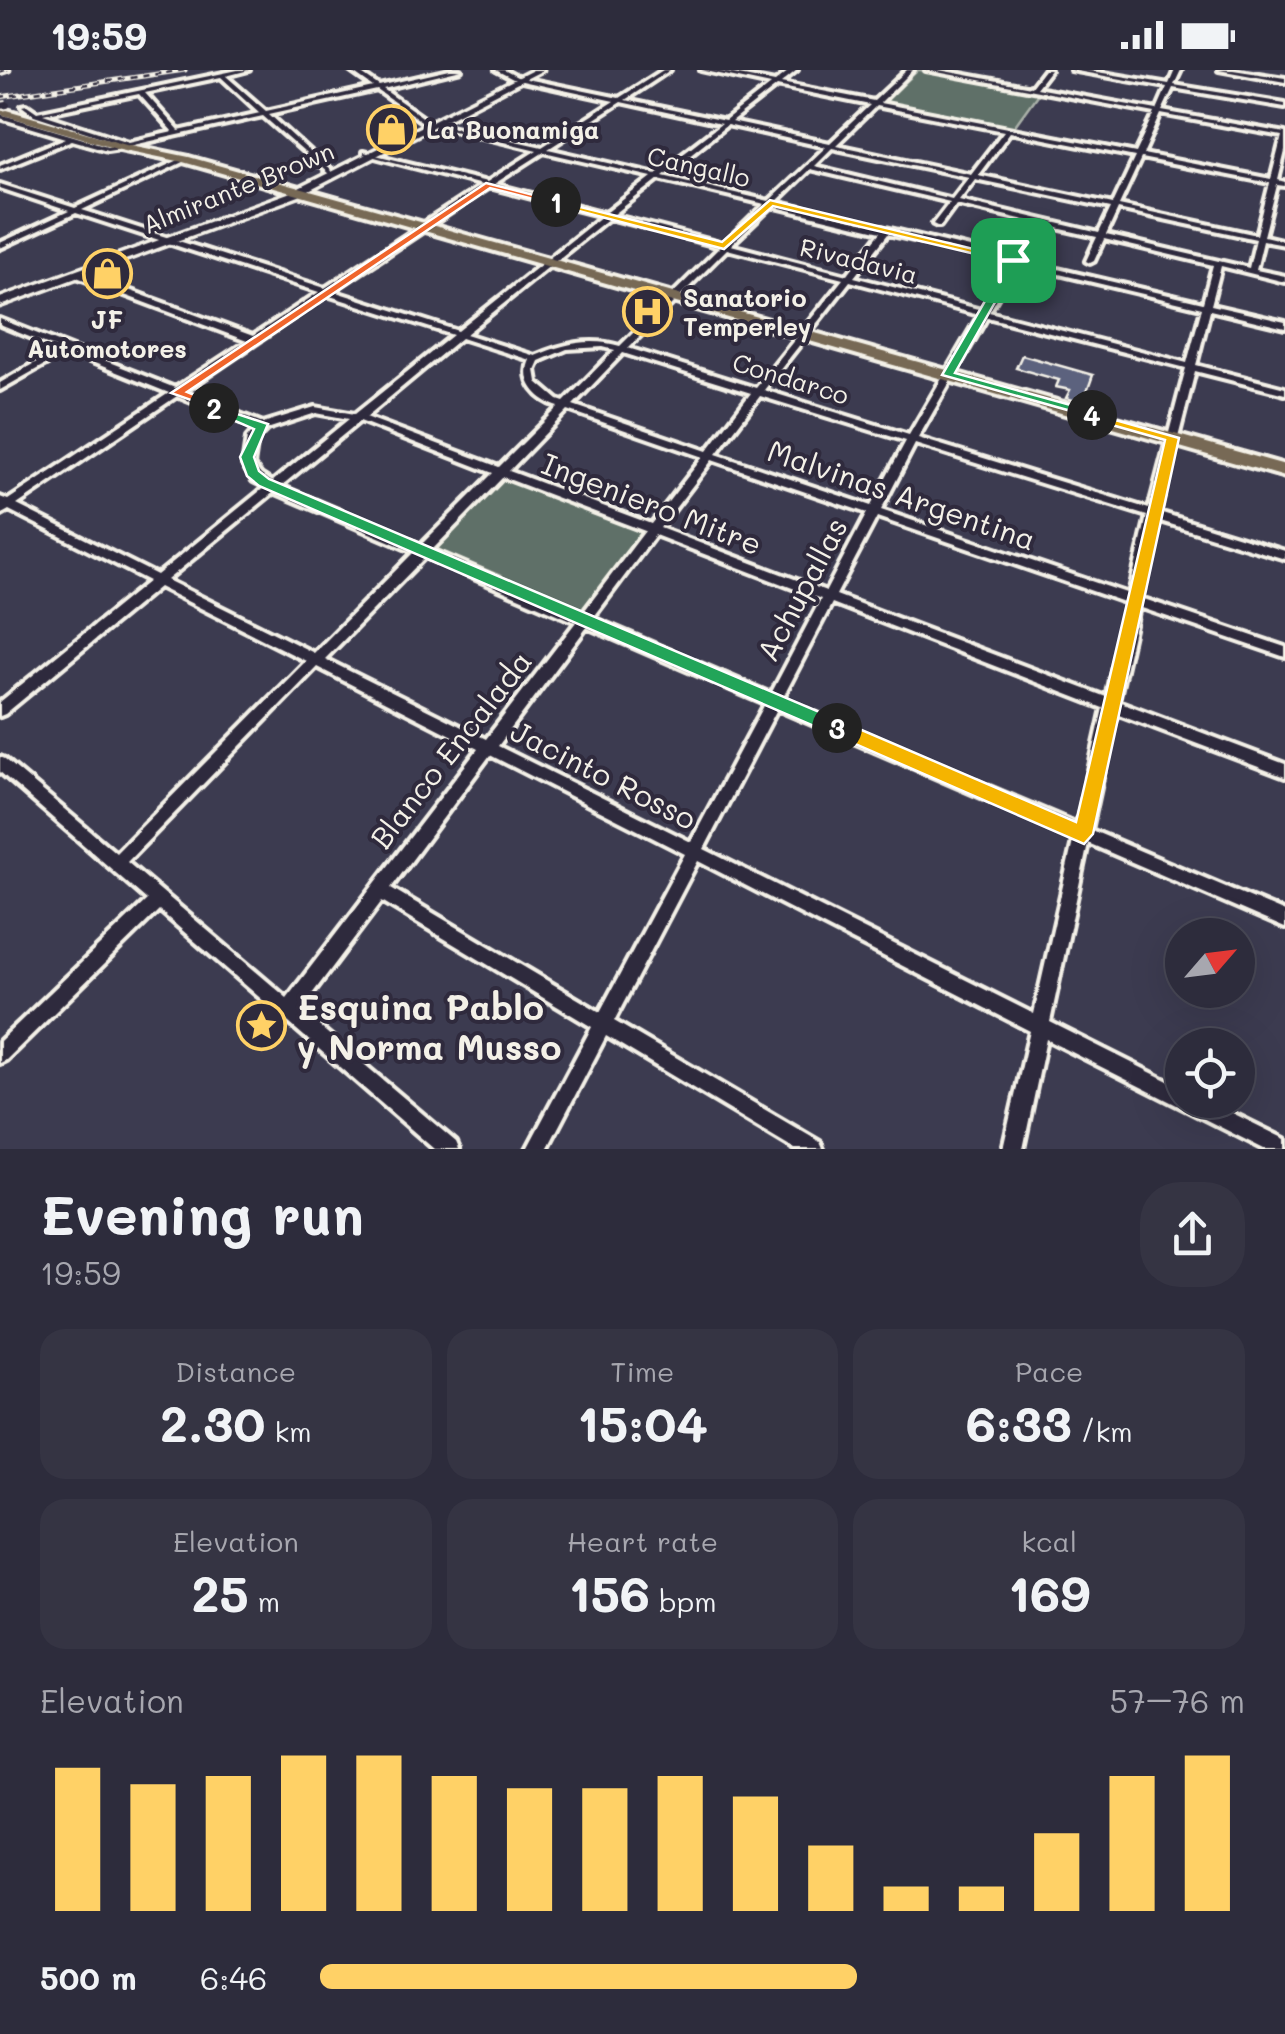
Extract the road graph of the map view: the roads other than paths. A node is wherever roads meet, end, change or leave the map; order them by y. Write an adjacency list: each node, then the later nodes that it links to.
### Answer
1 (246, 70): 16 (street)
2 (352, 70): 21 (street, Cangallo)
3 (458, 70): 21 (street)
4 (499, 70): 17 (street)
5 (530, 70): 17 (main road, Almirante Brown)
6 (539, 70): 17 (main road, Almirante Brown)
7 (667, 70): 24 (street)
8 (704, 70): 19 (street)
9 (794, 70): 19 (street)
10 (910, 70): 25 (street)
11 (929, 70): 22 (street)
12 (1046, 70): 22 (street)
13 (1074, 70): 20 (street)
14 (1178, 70): 20 (street)
15 (1222, 70): 18 (street)
16 (222, 74): 23 (street); 30 (street)
17 (518, 78): 24 (street); 34 (main road, Almirante Brown)
18 (1285, 80)
19 (775, 84): 25 (street); 33 (street)
20 (1170, 86): 28 (street); 31 (street)
21 (376, 88): 30 (street); 34 (street, Cangallo)
22 (1032, 89): 31 (street)
23 (140, 90): 26 (street); 36 (street)
24 (620, 100): 33 (street); 41 (street)
25 (876, 103): 35 (street); 39 (street)
26 (61, 105): 27 (street); 29 (street); 32 (street)
27 (25, 106): 29 (street); 32 (street)
28 (1285, 106)
29 (2, 108): 38 (street); 40 (main road)
30 (262, 112): 36 (street); 47 (street)
31 (1158, 112): 37 (street); 43 (street)
32 (36, 114): 40 (street)
33 (727, 122): 39 (street); 49 (street)
34 (429, 123): 41 (street, Cangallo); 42 (main road, Almirante Brown)
35 (1008, 130): 43 (street); 48 (street)
36 (176, 132): 40 (street)
37 (1285, 136): 50 (street)
38 (71, 138): 40 (street); 45 (street)
39 (834, 144): 46 (street); 48 (street)
40 (126, 146): 44 (main road)
41 (544, 150): 49 (street, Cangallo); 51 (street)
42 (369, 154): 47 (main road, Almirante Brown); 51 (street, Rivadavia); 54 (main road, Almirante Brown)
43 (1138, 156): 50 (street); 57 (street)
44 (182, 158): 54 (main road); 58 (street)
45 (0, 167)
46 (809, 167): 55 (street); 56 (street)
47 (329, 172): 54 (main road, Almirante Brown)
48 (974, 174): 55 (street); 57 (street)
49 (658, 177): 56 (street, Cangallo); 59 (street)
50 (1271, 182): 52 (street); 65 (street)
51 (489, 184): 59 (street, Rivadavia); 62 (street)
52 (1285, 184)
53 (0, 186): 58 (street)
54 (297, 191): 62 (main road); 66 (main road, Almirante Brown)
55 (954, 202): 60 (street); 61 (street)
56 (770, 203): 63 (street, Cangallo); 69 (street)
57 (1114, 206): 64 (street); 65 (street)
58 (75, 210): 66 (street); 68 (street)
59 (608, 215): 69 (street, Rivadavia); 71 (street)
60 (1037, 220): 64 (street); 70 (street, Achupallas)
61 (937, 224)
62 (422, 227): 71 (main road); 78 (street)
63 (886, 230): 70 (street, Cangallo); 76 (street, Blanco Encalada)
64 (1101, 236): 72 (street); 73 (street)
65 (1260, 238): 67 (street); 74 (street)
66 (164, 240): 75 (main road, Almirante Brown); 78 (street); 80 (main road, Almirante Brown)
67 (1285, 244)
68 (0, 246)
69 (724, 246): 76 (street, Rivadavia); 79 (street)
70 (1013, 260): 81 (street, Cangallo); 82 (street, Achupallas)
71 (548, 262): 79 (main road); 86 (street)
72 (1090, 262)
73 (1218, 263): 74 (street); 81 (street)
74 (1252, 271): 77 (street)
75 (77, 274): 80 (main road, Almirante Brown); 87 (street)
76 (848, 277): 82 (street, Rivadavia); 85 (street, Blanco Encalada)
77 (1285, 278)
78 (326, 291): 86 (street); 87 (street)
79 (673, 297): 85 (main road); 89 (street)
80 (0, 299)
81 (1208, 306): 84 (street, Cangallo); 91 (street)
82 (982, 312): 91 (street, Rivadavia); 92 (street, Achupallas)
83 (0, 322): 88 (street)
84 (1285, 325)
85 (804, 334): 92 (main road); 94 (street, Blanco Encalada)
86 (460, 335): 90 (street); 98 (street)
87 (254, 340): 96 (street)
88 (66, 349): 93 (street); 96 (street)
89 (623, 349): 90 (street, Condarco); 94 (street, Condarco); 97 (street)
90 (535, 359): 97 (street, Malvinas Argentina)
91 (1192, 368): 95 (street, Rivadavia); 101 (street)
92 (948, 375): 100 (street, Achupallas); 101 (main road)
93 (0, 387)
94 (758, 391): 100 (street, Condarco); 102 (street, Blanco Encalada)
95 (1285, 391)
96 (177, 393): 99 (street); 106 (street)
97 (568, 406): 102 (street, Malvinas Argentina); 104 (street)
98 (360, 418): 99 (street, Ingeniero Mitre); 104 (street, Ingeniero Mitre); 105 (street)
99 (263, 427): 105 (street)
100 (913, 438): 107 (street, Achupallas); 108 (street, Condarco)
101 (1172, 438): 103 (main road); 108 (street)
102 (710, 455): 107 (street, Malvinas Argentina); 109 (street, Blanco Encalada)
103 (1285, 471)
104 (503, 472): 109 (street, Ingeniero Mitre); 110 (street)
105 (273, 487): 110 (street); 112 (street)
106 (3, 506): 112 (street, Jacinto Rosso)
107 (874, 512): 113 (street, Achupallas); 114 (street, Malvinas Argentina)
108 (1154, 514): 111 (street, Condarco); 114 (street)
109 (655, 530): 113 (street, Ingeniero Mitre); 115 (street, Blanco Encalada)
110 (427, 550): 115 (street); 117 (street)
111 (1285, 555)
112 (158, 582): 117 (street, Jacinto Rosso); 120 (street)
113 (828, 598): 118 (street, Achupallas); 119 (street, Ingeniero Mitre)
114 (1135, 600): 116 (street, Malvinas Argentina); 119 (street)
115 (588, 619): 118 (street); 121 (street, Blanco Encalada)
116 (1285, 652)
117 (316, 661): 121 (street, Jacinto Rosso); 126 (street)
118 (774, 700): 124 (street); 125 (street, Achupallas)
119 (1114, 705): 123 (street, Ingeniero Mitre); 124 (street)
120 (0, 710)
121 (489, 748): 125 (street, Jacinto Rosso); 127 (street, Blanco Encalada)
122 (0, 762): 126 (street)
123 (1285, 771)
124 (1084, 834): 129 (street); 132 (street)
125 (693, 852): 131 (street, Achupallas); 132 (street, Jacinto Rosso)
126 (116, 863): 128 (street)
127 (379, 890): 130 (street, Blanco Encalada); 131 (street)
128 (158, 901): 130 (street); 133 (street)
129 (1285, 920)
130 (288, 1010): 136 (street)
131 (603, 1024): 137 (street, Achupallas); 138 (street)
132 (1041, 1027): 134 (street, Jacinto Rosso); 139 (street)
133 (0, 1054)
134 (1165, 1089)
135 (1222, 1118): 140 (street, Jacinto Rosso)
136 (439, 1146)
137 (537, 1149)
138 (812, 1149)
139 (1013, 1149)
140 (1284, 1149)

